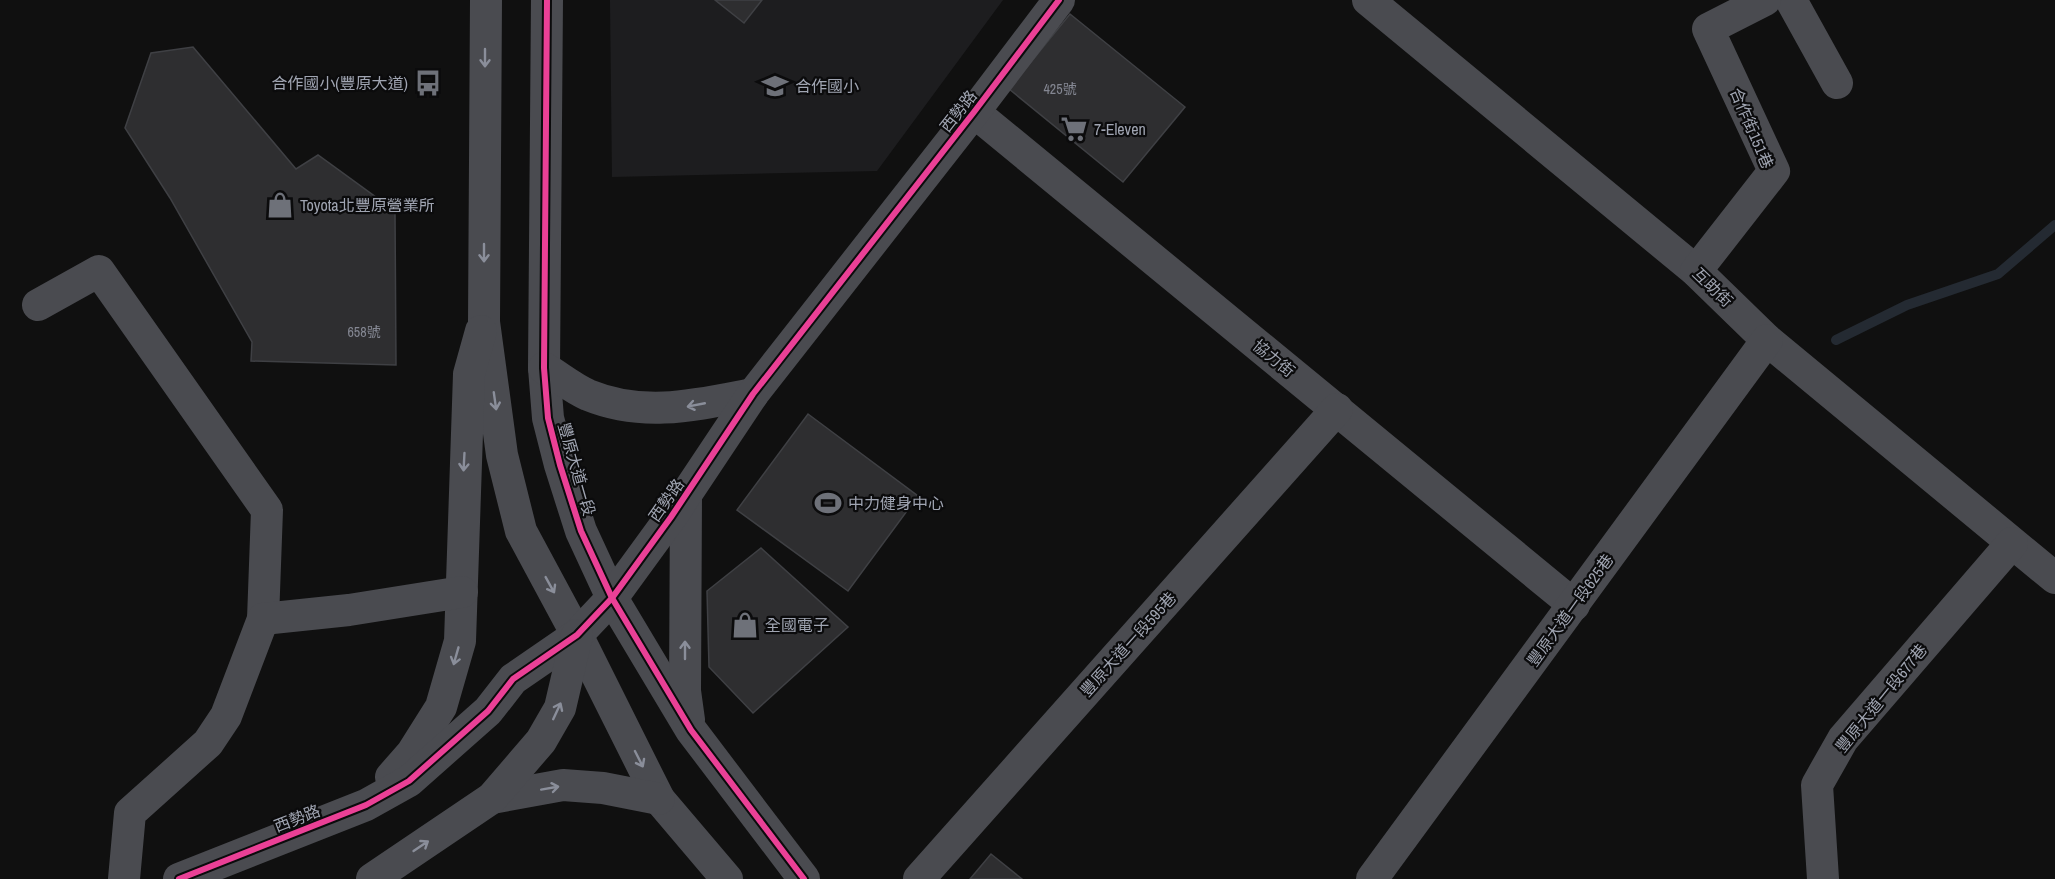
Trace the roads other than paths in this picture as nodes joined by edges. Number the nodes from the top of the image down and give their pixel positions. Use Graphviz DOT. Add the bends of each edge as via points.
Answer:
graph roads {
  1 [pos="486,0"];
  2 [pos="547,0"];
  3 [pos="1059,0"];
  4 [pos="1765,0"];
  5 [pos="1791,0"];
  6 [pos="1387,5"];
  7 [pos="1837,83"];
  8 [pos="974,112"];
  9 [pos="1696,271"];
  10 [pos="38,305"];
  11 [pos="484,322"];
  12 [pos="1767,340"];
  13 [pos="544,368"];
  14 [pos="753,394"];
  15 [pos="1337,409"];
  16 [pos="686,496"];
  17 [pos="2012,543"];
  18 [pos="2055,578"];
  19 [pos="462,592"];
  20 [pos="612,598"];
  21 [pos="1574,605"];
  22 [pos="263,619"];
  23 [pos="577,635"];
  24 [pos="691,730"];
  25 [pos="492,798"];
  26 [pos="659,799"];
  27 [pos="366,805"];
  28 [pos="124,879"];
  29 [pos="179,879"];
  30 [pos="372,879"];
  31 [pos="726,879"];
  32 [pos="804,879"];
  33 [pos="920,879"];
  34 [pos="1372,879"];
  35 [pos="1823,879"];
  1 -- 11 [label="street, one-way"];
  2 -- 13 [label="street, 豐原大道一段"];
  3 -- 8 [label="street, 西勢路"];
  4 -- 9 [label="street, 合作街151巷" via="1708,29 1774,171"];
  5 -- 7 [label="street"];
  6 -- 9 [label="street, 互助街"];
  8 -- 14 [label="street, 西勢路"];
  8 -- 15 [label="street, 協力街"];
  9 -- 12 [label="street, 互助街"];
  10 -- 22 [label="street" via="99,271 267,510"];
  11 -- 19 [label="street, one-way" via="469,374"];
  11 -- 23 [label="street, one-way" via="502,455 521,531"];
  12 -- 17 [label="street, 互助街"];
  12 -- 21 [label="street, 豐原大道一段625巷"];
  14 -- 13 [label="street, one-way" via="676,408 631,407 587,394"];
  13 -- 20 [label="street, 豐原大道一段" via="548,418 560,465 581,531"];
  14 -- 16 [label="street, 西勢路"];
  15 -- 21 [label="street, 協力街"];
  15 -- 33 [label="street, 豐原大道一段595巷"];
  16 -- 20 [label="street, 西勢路"];
  24 -- 16 [label="street, one-way" via="685,691"];
  17 -- 18 [label="street, 互助街"];
  17 -- 35 [label="street, 豐原大道一段677巷" via="1843,740 1817,785"];
  19 -- 22 [label="street"];
  19 -- 27 [label="street, one-way" via="460,641 441,707 412,753"];
  20 -- 23 [label="street, 西勢路"];
  20 -- 24 [label="street, 豐原大道一段"];
  21 -- 34 [label="street, 豐原大道一段625巷"];
  22 -- 28 [label="street" via="226,716 208,743 130,813"];
  25 -- 23 [label="street, one-way" via="541,741 560,708"];
  23 -- 26 [label="street, one-way"];
  23 -- 27 [label="street, 西勢路" via="513,680 488,711 409,781"];
  24 -- 32 [label="street, 豐原大道一段"];
  25 -- 26 [label="street, one-way" via="563,785"];
  30 -- 25 [label="street, one-way"];
  26 -- 31 [label="street"];
  27 -- 29 [label="street, 西勢路"];
}
